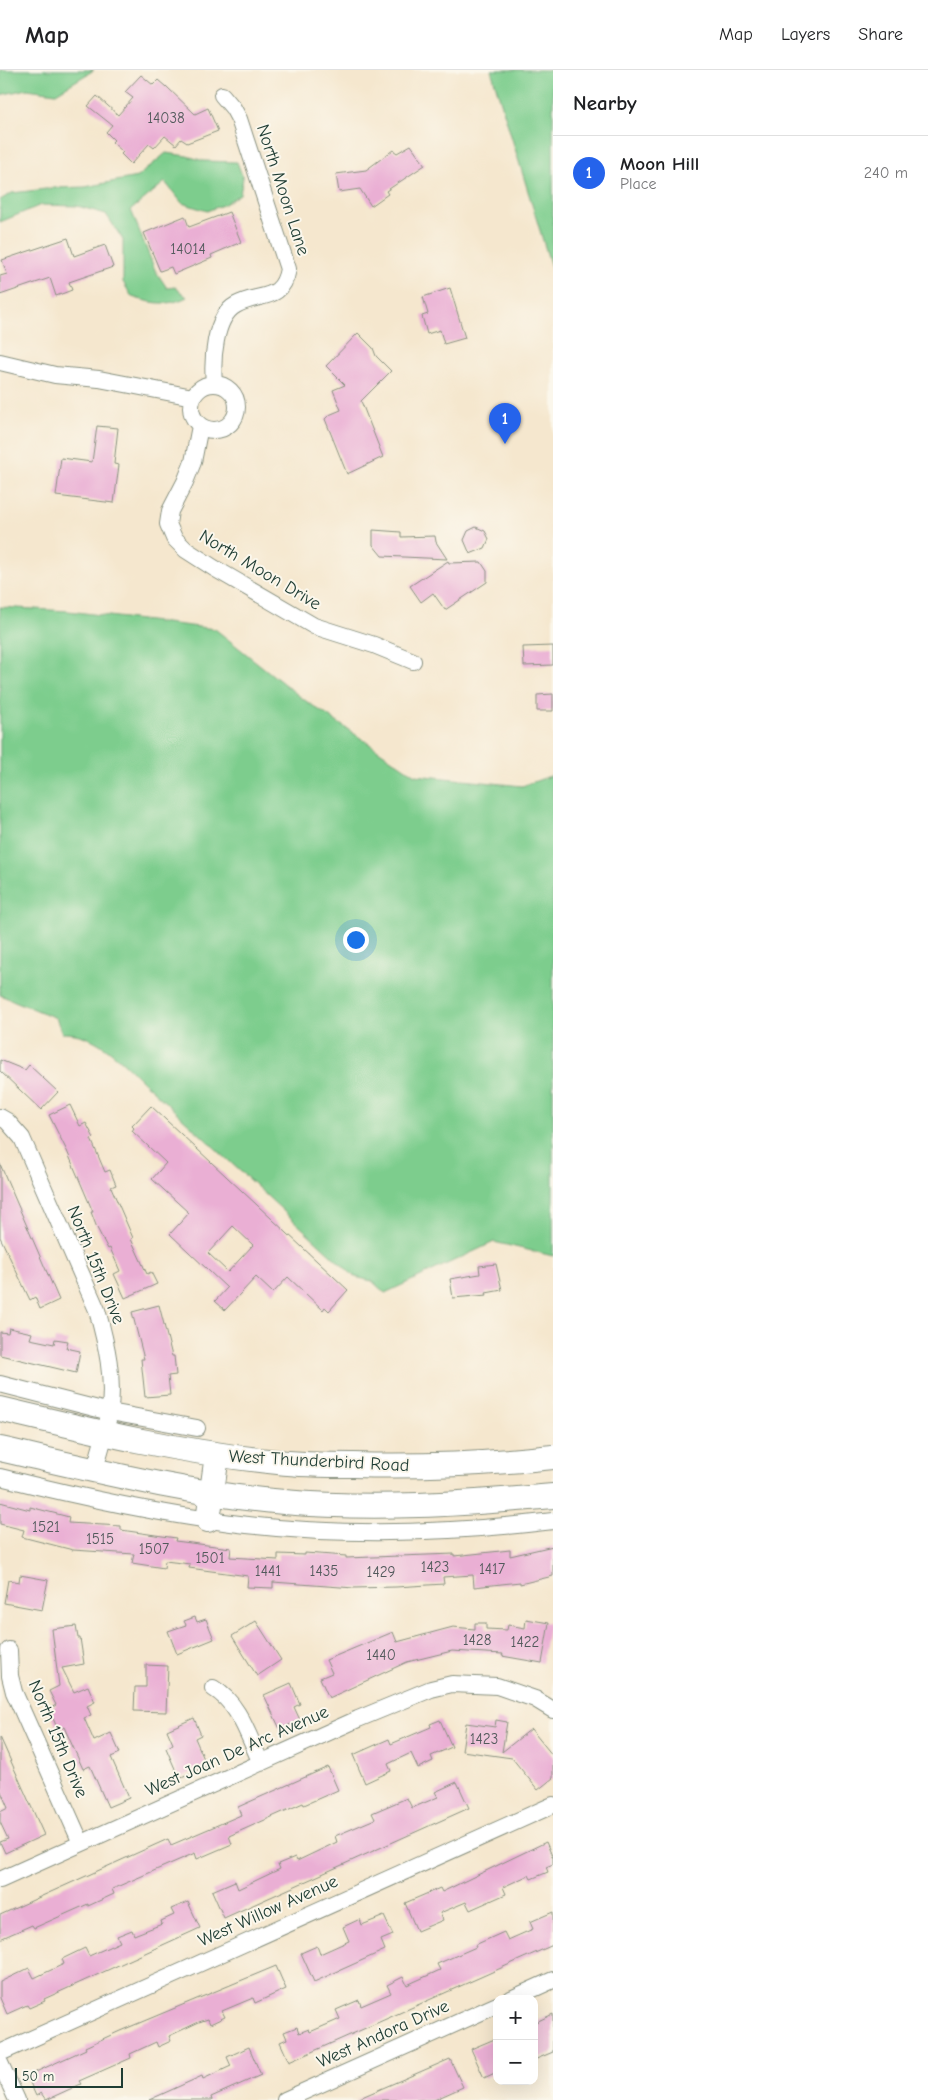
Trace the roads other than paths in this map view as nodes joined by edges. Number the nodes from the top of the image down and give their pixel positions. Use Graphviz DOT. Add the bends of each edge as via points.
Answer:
graph roads {
  1 [pos="222,95"];
  2 [pos="0,362"];
  3 [pos="214,383"];
  4 [pos="193,397"];
  5 [pos="200,426"];
  6 [pos="413,661"];
  7 [pos="0,1117"];
  8 [pos="0,1384"];
  9 [pos="0,1409"];
  10 [pos="108,1423"];
  11 [pos="197,1428"];
  12 [pos="0,1449"];
  13 [pos="217,1455"];
  14 [pos="553,1457"];
  15 [pos="94,1470"];
  16 [pos="0,1476"];
  17 [pos="212,1493"];
  18 [pos="553,1496"];
  19 [pos="208,1520"];
  20 [pos="553,1521"];
  21 [pos="8,1650"];
  22 [pos="213,1688"];
  23 [pos="553,1710"];
  24 [pos="261,1763"];
  25 [pos="553,1805"];
  26 [pos="81,1842"];
  27 [pos="0,1880"];
  28 [pos="553,1980"];
  29 [pos="520,1995"];
  30 [pos="493,2007"];
  31 [pos="0,2053"];
  32 [pos="0,2063"];
  33 [pos="17,2100"];
  34 [pos="285,2100"];
  1 -- 3 [label="street, North Moon Lane" via="239,119 288,269 286,280 275,293 236,305 226,314 216,343 212,367"];
  2 -- 4 [label="street"];
  3 -- 4 [label="street" via="198,390"];
  3 -- 5 [label="street" via="234,393 238,406 236,417 220,430"];
  4 -- 5 [label="street" via="191,411"];
  5 -- 6 [label="street, North Moon Drive" via="193,462 170,511 168,524 174,538 214,568 314,626"];
  7 -- 10 [label="street, North 15th Drive" via="22,1138 97,1310 108,1356 111,1395"];
  8 -- 10 [label="street, West Thunderbird Road"];
  9 -- 10 [label="main road, West Thunderbird Road"];
  10 -- 11 [label="street, West Thunderbird Road"];
  10 -- 13 [label="main road, West Thunderbird Road"];
  10 -- 15 [label="street, North 15th Drive"];
  12 -- 15 [label="main road"];
  13 -- 14 [label="main road, West Thunderbird Road" via="279,1462 420,1467"];
  13 -- 17 [label="main road"];
  15 -- 17 [label="main road"];
  16 -- 19 [label="street" via="94,1500"];
  17 -- 18 [label="main road" via="350,1506"];
  17 -- 19 [label="main road"];
  19 -- 20 [label="street" via="366,1532 457,1530"];
  21 -- 26 [label="street, North 15th Drive" via="14,1692"];
  22 -- 24 [label="street" via="234,1706"];
  23 -- 24 [label="street, West Joan De Arc Avenue" via="497,1686 452,1684 431,1689 358,1719"];
  24 -- 26 [label="street, West Joan De Arc Avenue"];
  25 -- 31 [label="street, West Willow Avenue"];
  26 -- 27 [label="street, West Joan De Arc Avenue"];
  28 -- 29 [label="street"];
  30 -- 34 [label="street, West Andora Drive"];
  32 -- 33 [label="street"];
}
